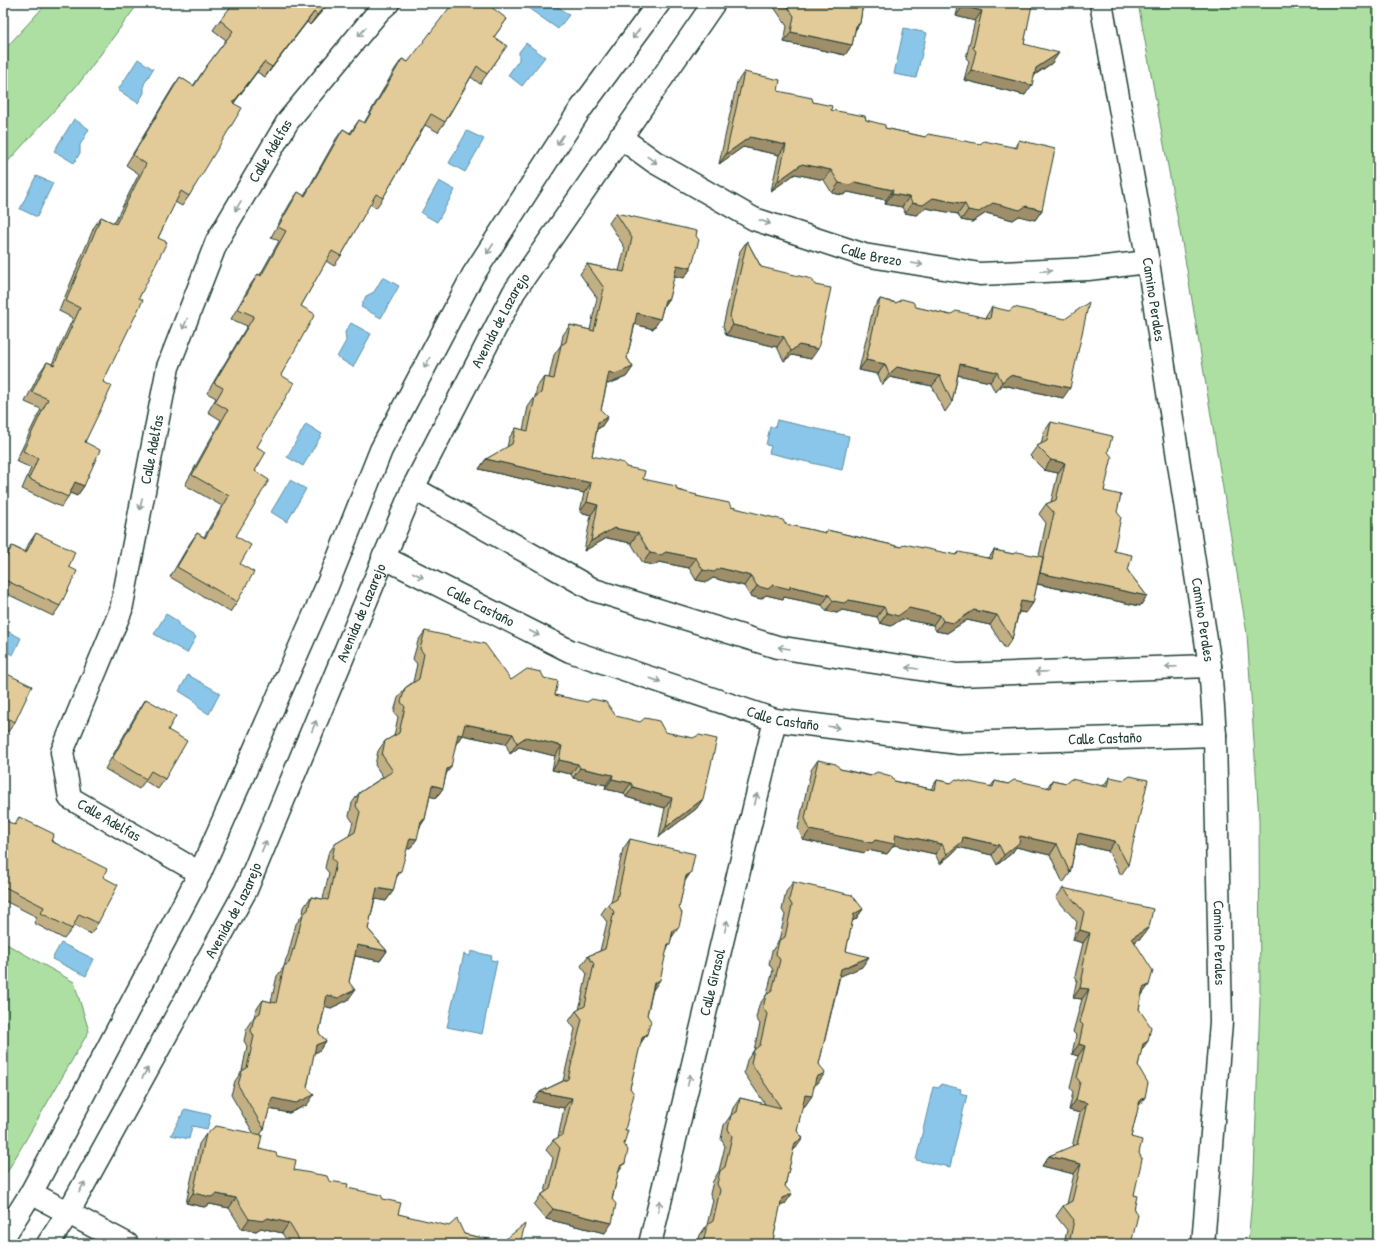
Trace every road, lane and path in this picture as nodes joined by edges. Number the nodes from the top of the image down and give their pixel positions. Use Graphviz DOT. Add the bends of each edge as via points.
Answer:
graph roads {
  1 [pos="388,3"];
  2 [pos="659,3"];
  3 [pos="714,3"];
  4 [pos="1101,3"];
  5 [pos="620,137"];
  6 [pos="1148,262"];
  7 [pos="413,488"];
  8 [pos="383,557"];
  9 [pos="1210,666"];
  10 [pos="774,720"];
  11 [pos="1215,735"];
  12 [pos="200,873"];
  13 [pos="31,1193"];
  14 [pos="68,1213"];
  15 [pos="3,1238"];
  16 [pos="48,1244"];
  17 [pos="127,1244"];
  18 [pos="650,1244"];
  19 [pos="1203,1244"];
  1 -- 12 [label="street, Calle Adelfas, one-way" via="288,121 217,241 168,367 121,610 62,752 70,798"];
  2 -- 12 [label="street, one-way" via="580,110 469,282 381,450 327,586"];
  3 -- 5 [label="street, Avenida de Lazarejo"];
  4 -- 6 [label="street, Camino Perales"];
  5 -- 6 [label="street, Calle Brezo, one-way" via="656,163 754,219 864,255 980,274 1088,269"];
  5 -- 7 [label="street, Avenida de Lazarejo" via="514,292"];
  6 -- 9 [label="street, Camino Perales"];
  7 -- 8 [label="street, Avenida de Lazarejo"];
  9 -- 7 [label="street, one-way" via="958,675 776,647 594,590"];
  8 -- 10 [label="street, Calle Castaño, one-way" via="570,651"];
  14 -- 8 [label="street, Avenida de Lazarejo, one-way" via="246,890"];
  9 -- 11 [label="street, Camino Perales"];
  10 -- 11 [label="street, Calle Castaño, one-way" via="959,743"];
  18 -- 10 [label="street, Calle Girasol, one-way"];
  11 -- 19 [label="street, Camino Perales" via="1221,1022"];
  12 -- 13 [label="street"];
  13 -- 14 [label="street"];
  13 -- 15 [label="street"];
  14 -- 16 [label="street, Avenida de Lazarejo"];
  14 -- 17 [label="street"];
}
